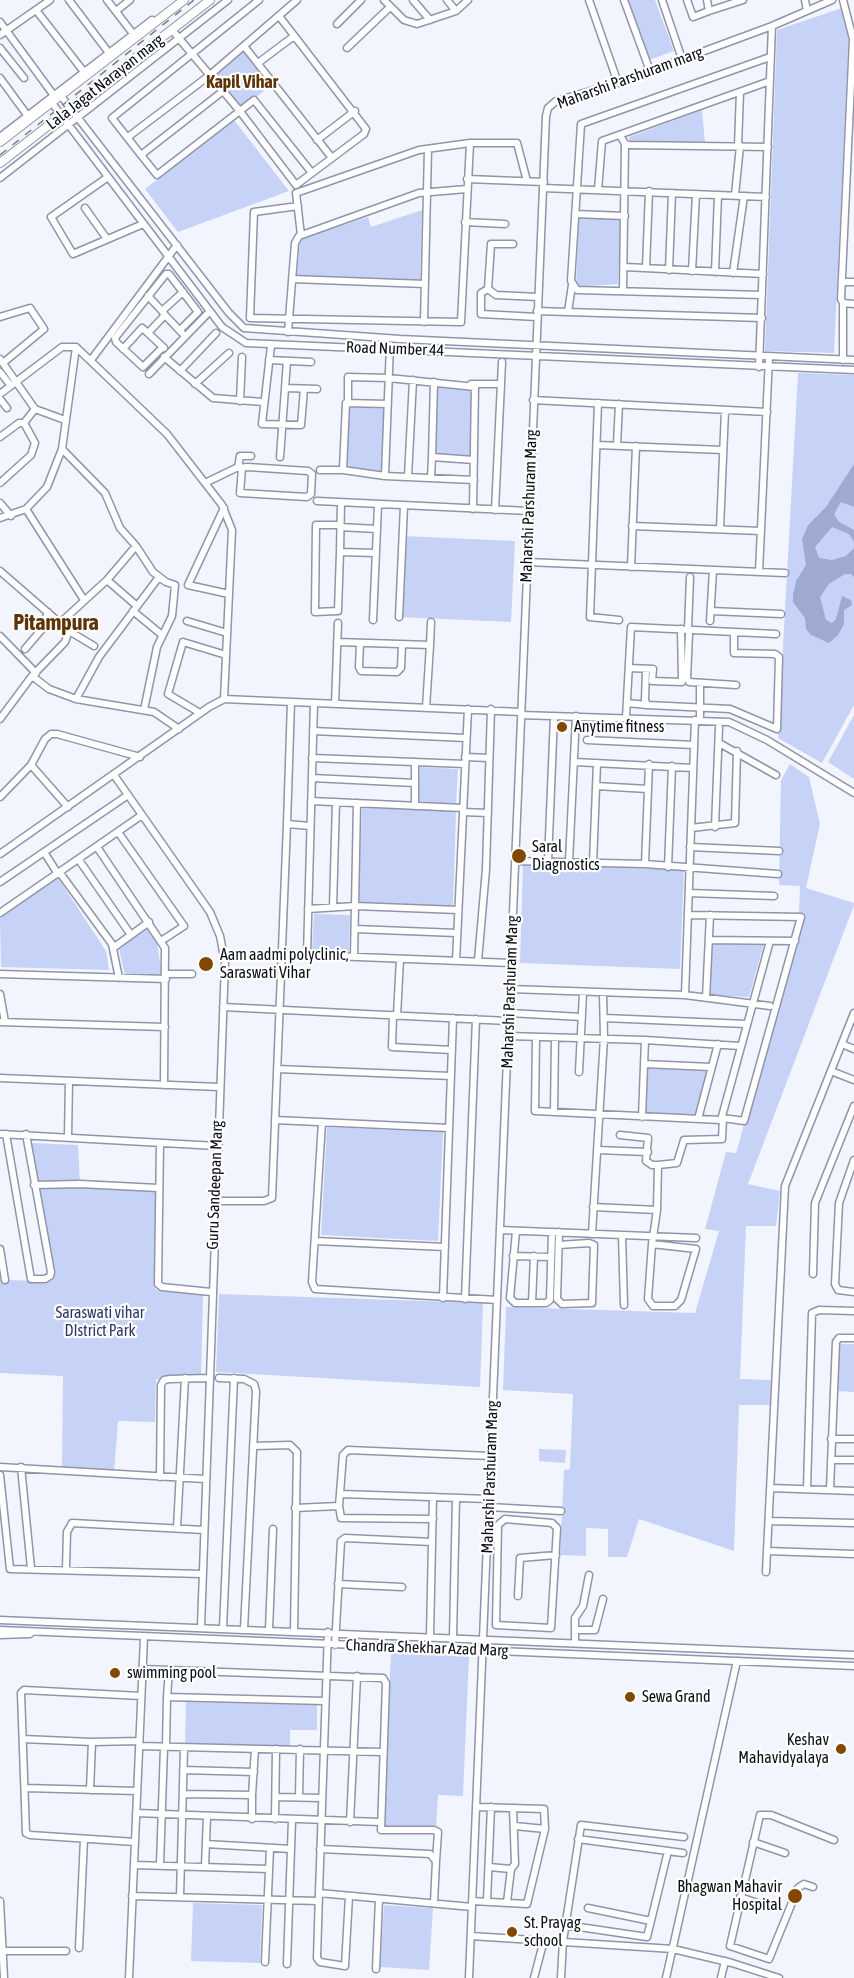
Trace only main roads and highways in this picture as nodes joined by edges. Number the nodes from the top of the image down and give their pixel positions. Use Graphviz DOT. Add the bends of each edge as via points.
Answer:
graph roads {
  1 [pos="184,0"];
  2 [pos="210,0"];
  3 [pos="0,142"];
  4 [pos="0,163"];
  1 -- 3 [label="main road, Lala Jagat Narayan marg"];
  2 -- 4 [label="main road, Lala Jagat Narayan marg"];
}
